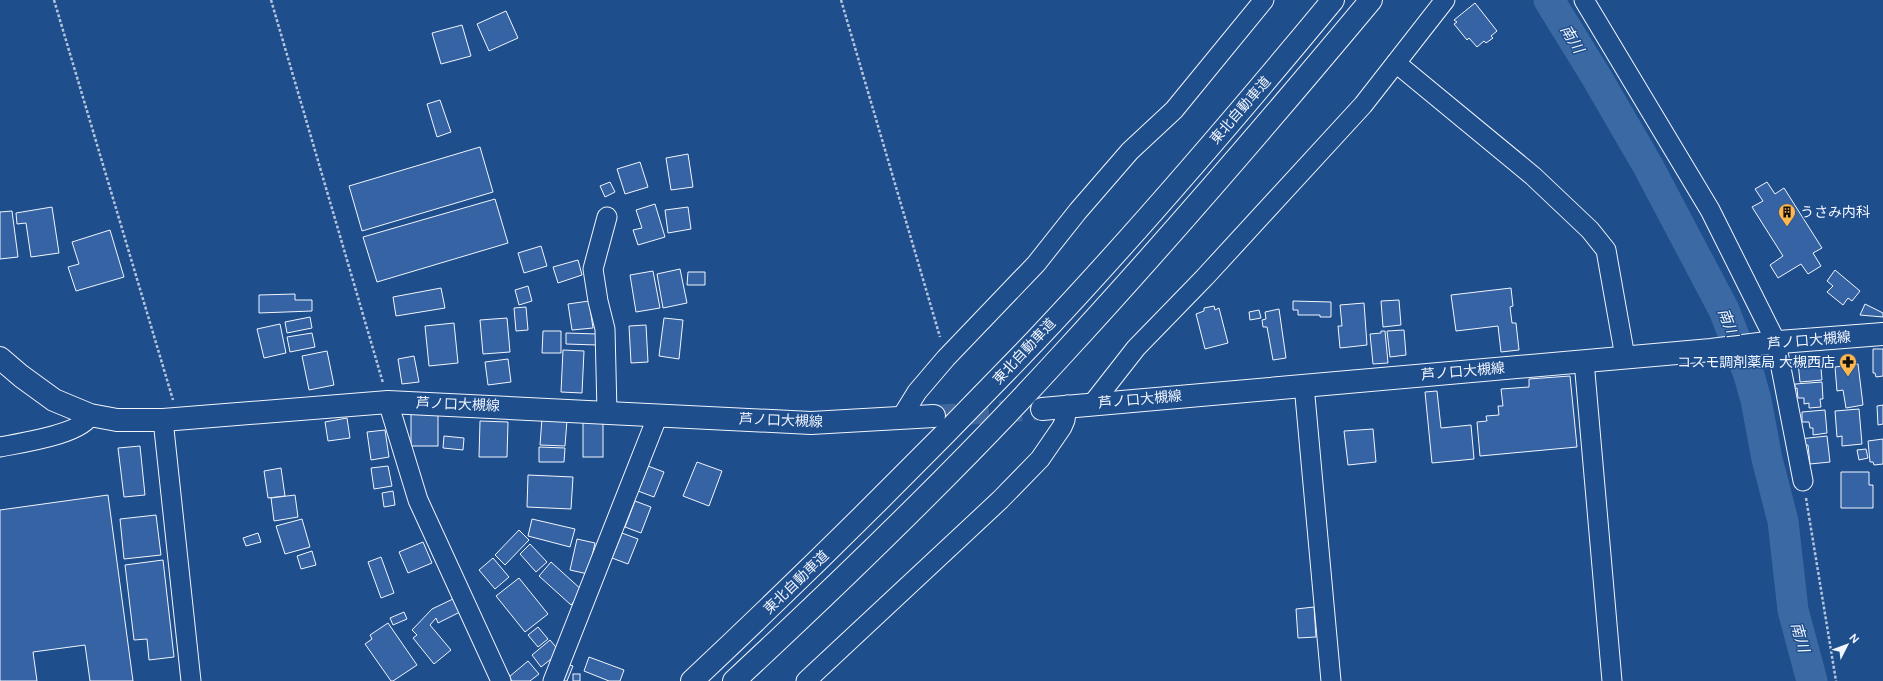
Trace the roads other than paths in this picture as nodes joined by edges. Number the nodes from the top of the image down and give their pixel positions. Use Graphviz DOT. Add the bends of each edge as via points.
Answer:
graph roads {
  1 [pos="1264,0"];
  2 [pos="1333,0"];
  3 [pos="1371,0"];
  4 [pos="1445,0"];
  5 [pos="1584,0"];
  6 [pos="1396,63"];
  7 [pos="607,217"];
  8 [pos="1883,334"];
  9 [pos="1771,342"];
  10 [pos="1625,357"];
  11 [pos="0,358"];
  12 [pos="1584,361"];
  13 [pos="1304,385"];
  14 [pos="388,402"];
  15 [pos="1093,403"];
  16 [pos="1067,406"];
  17 [pos="1042,409"];
  18 [pos="607,412"];
  19 [pos="90,415"];
  20 [pos="658,415"];
  21 [pos="934,416"];
  22 [pos="900,418"];
  23 [pos="171,419"];
  24 [pos="0,447"];
  25 [pos="1803,481"];
  26 [pos="191,681"];
  27 [pos="501,681"];
  28 [pos="553,681"];
  29 [pos="692,681"];
  30 [pos="734,681"];
  31 [pos="806,681"];
  32 [pos="1331,681"];
  33 [pos="1612,681"];
  1 -- 22 [label="street" via="1174,110 1130,151 1036,264 946,358 917,392"];
  2 -- 29 [label="main road, 東北自動車道" via="1141,224 1037,338 907,473"];
  3 -- 30 [label="main road, 東北自動車道" via="1286,102 1059,359 927,495 820,601"];
  4 -- 6 [label="street"];
  5 -- 9 [label="street" via="1710,210"];
  6 -- 10 [label="street" via="1533,176 1606,250"];
  6 -- 15 [label="street" via="1358,111 1136,348"];
  7 -- 18 [label="street" via="593,268 605,329"];
  8 -- 9 [label="main road, 芦ノ口大槻線"];
  9 -- 10 [label="main road, 芦ノ口大槻線"];
  9 -- 25 [label="street"];
  10 -- 12 [label="main road, 芦ノ口大槻線"];
  11 -- 19 [label="main road, 芦ノ口大槻線" via="54,400"];
  12 -- 13 [label="main road, 芦ノ口大槻線"];
  12 -- 33 [label="street"];
  13 -- 15 [label="main road, 芦ノ口大槻線"];
  13 -- 32 [label="street"];
  14 -- 18 [label="main road, 芦ノ口大槻線"];
  14 -- 23 [label="main road, 芦ノ口大槻線"];
  14 -- 27 [label="street" via="418,500"];
  15 -- 16 [label="main road, 芦ノ口大槻線"];
  16 -- 17 [label="main road, 芦ノ口大槻線"];
  16 -- 31 [label="street" via="1062,427 1040,459 1000,500"];
  18 -- 20 [label="main road, 芦ノ口大槻線"];
  19 -- 23 [label="main road, 芦ノ口大槻線" via="116,420"];
  19 -- 24 [label="street" via="86,422 74,428"];
  20 -- 22 [label="main road, 芦ノ口大槻線" via="811,423"];
  20 -- 28 [label="street"];
  21 -- 22 [label="main road, 芦ノ口大槻線"];
  23 -- 26 [label="street"];
}
